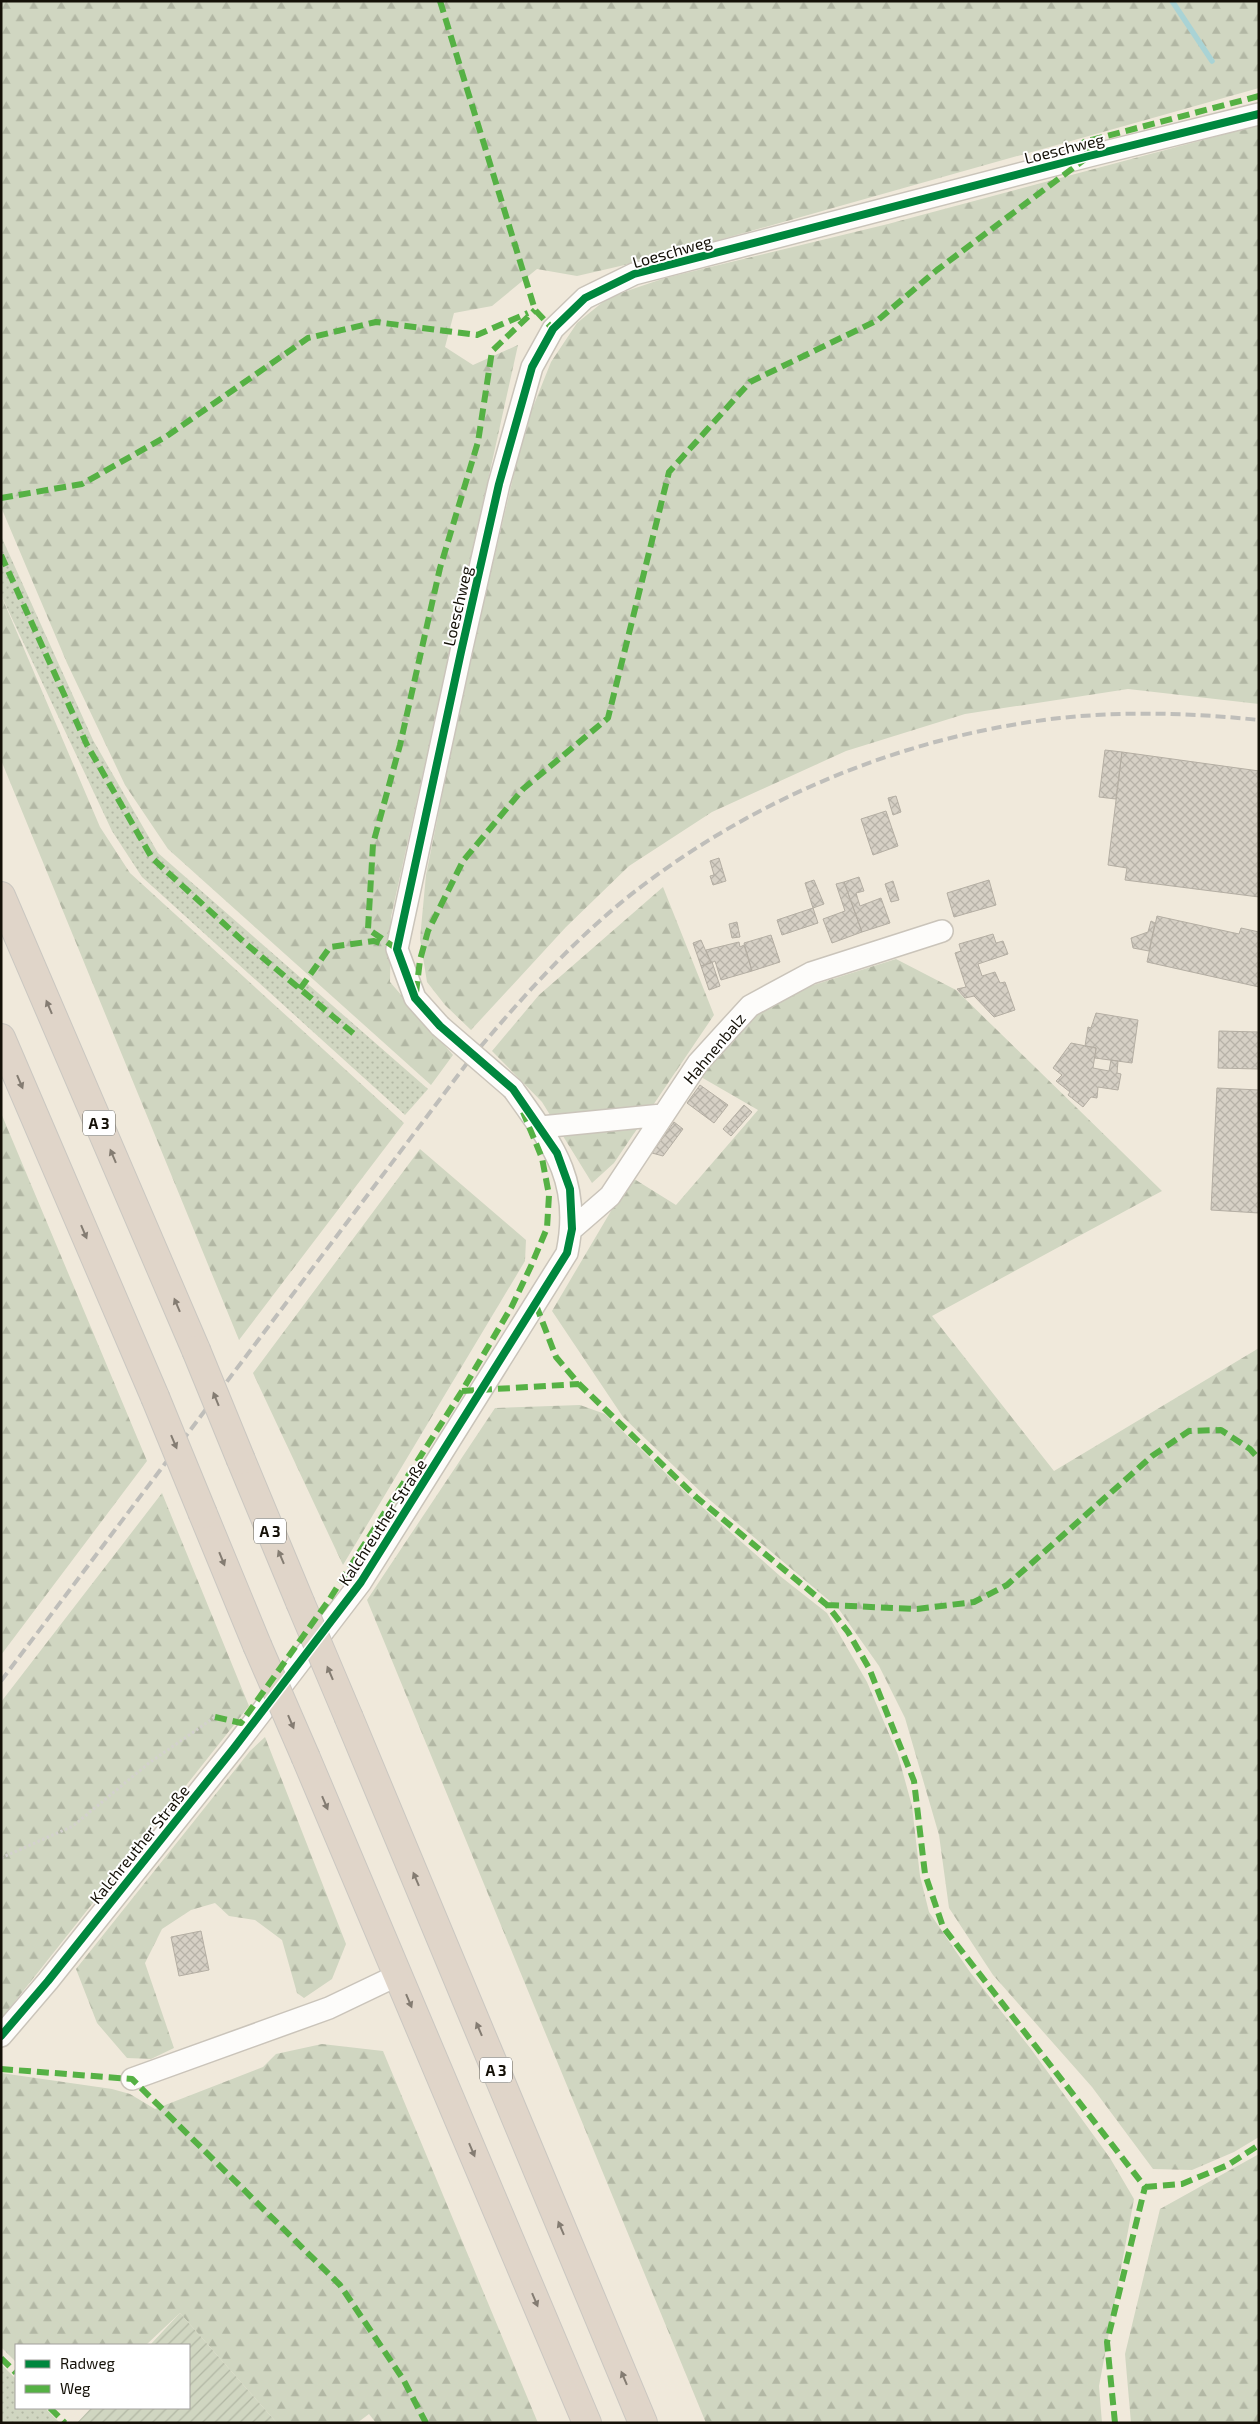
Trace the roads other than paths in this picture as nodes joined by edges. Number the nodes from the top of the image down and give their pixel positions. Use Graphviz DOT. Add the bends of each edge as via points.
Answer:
graph roads {
  1 [pos="1259,114"];
  2 [pos="1,896"];
  3 [pos="942,930"];
  4 [pos="415,998"];
  5 [pos="1,1038"];
  6 [pos="662,1115"];
  7 [pos="541,1128"];
  8 [pos="572,1229"];
  9 [pos="398,1975"];
  10 [pos="1,2036"];
  11 [pos="132,2079"];
  12 [pos="587,2423"];
  13 [pos="643,2423"];
  1 -- 4 [label="street, Loeschweg" via="642,272 585,298 553,329 532,367 497,493 397,948"];
  13 -- 2 [label="highway, A 3, one-way, bridge" via="196,1350"];
  3 -- 6 [label="street, Hahnenbalz" via="811,974 750,1006 698,1063"];
  4 -- 7 [label="street, Kalchreuther Straße, bridge" via="440,1026 513,1089"];
  5 -- 9 [label="highway, one-way, bridge"];
  6 -- 7 [label="street"];
  6 -- 8 [label="street, Hahnenbalz" via="610,1196"];
  7 -- 8 [label="street, Kalchreuther Straße" via="557,1153 570,1189"];
  8 -- 10 [label="street, Kalchreuther Straße" via="567,1253 361,1582 228,1756"];
  9 -- 11 [label="street" via="329,2008"];
  9 -- 12 [label="highway, one-way"];
}
